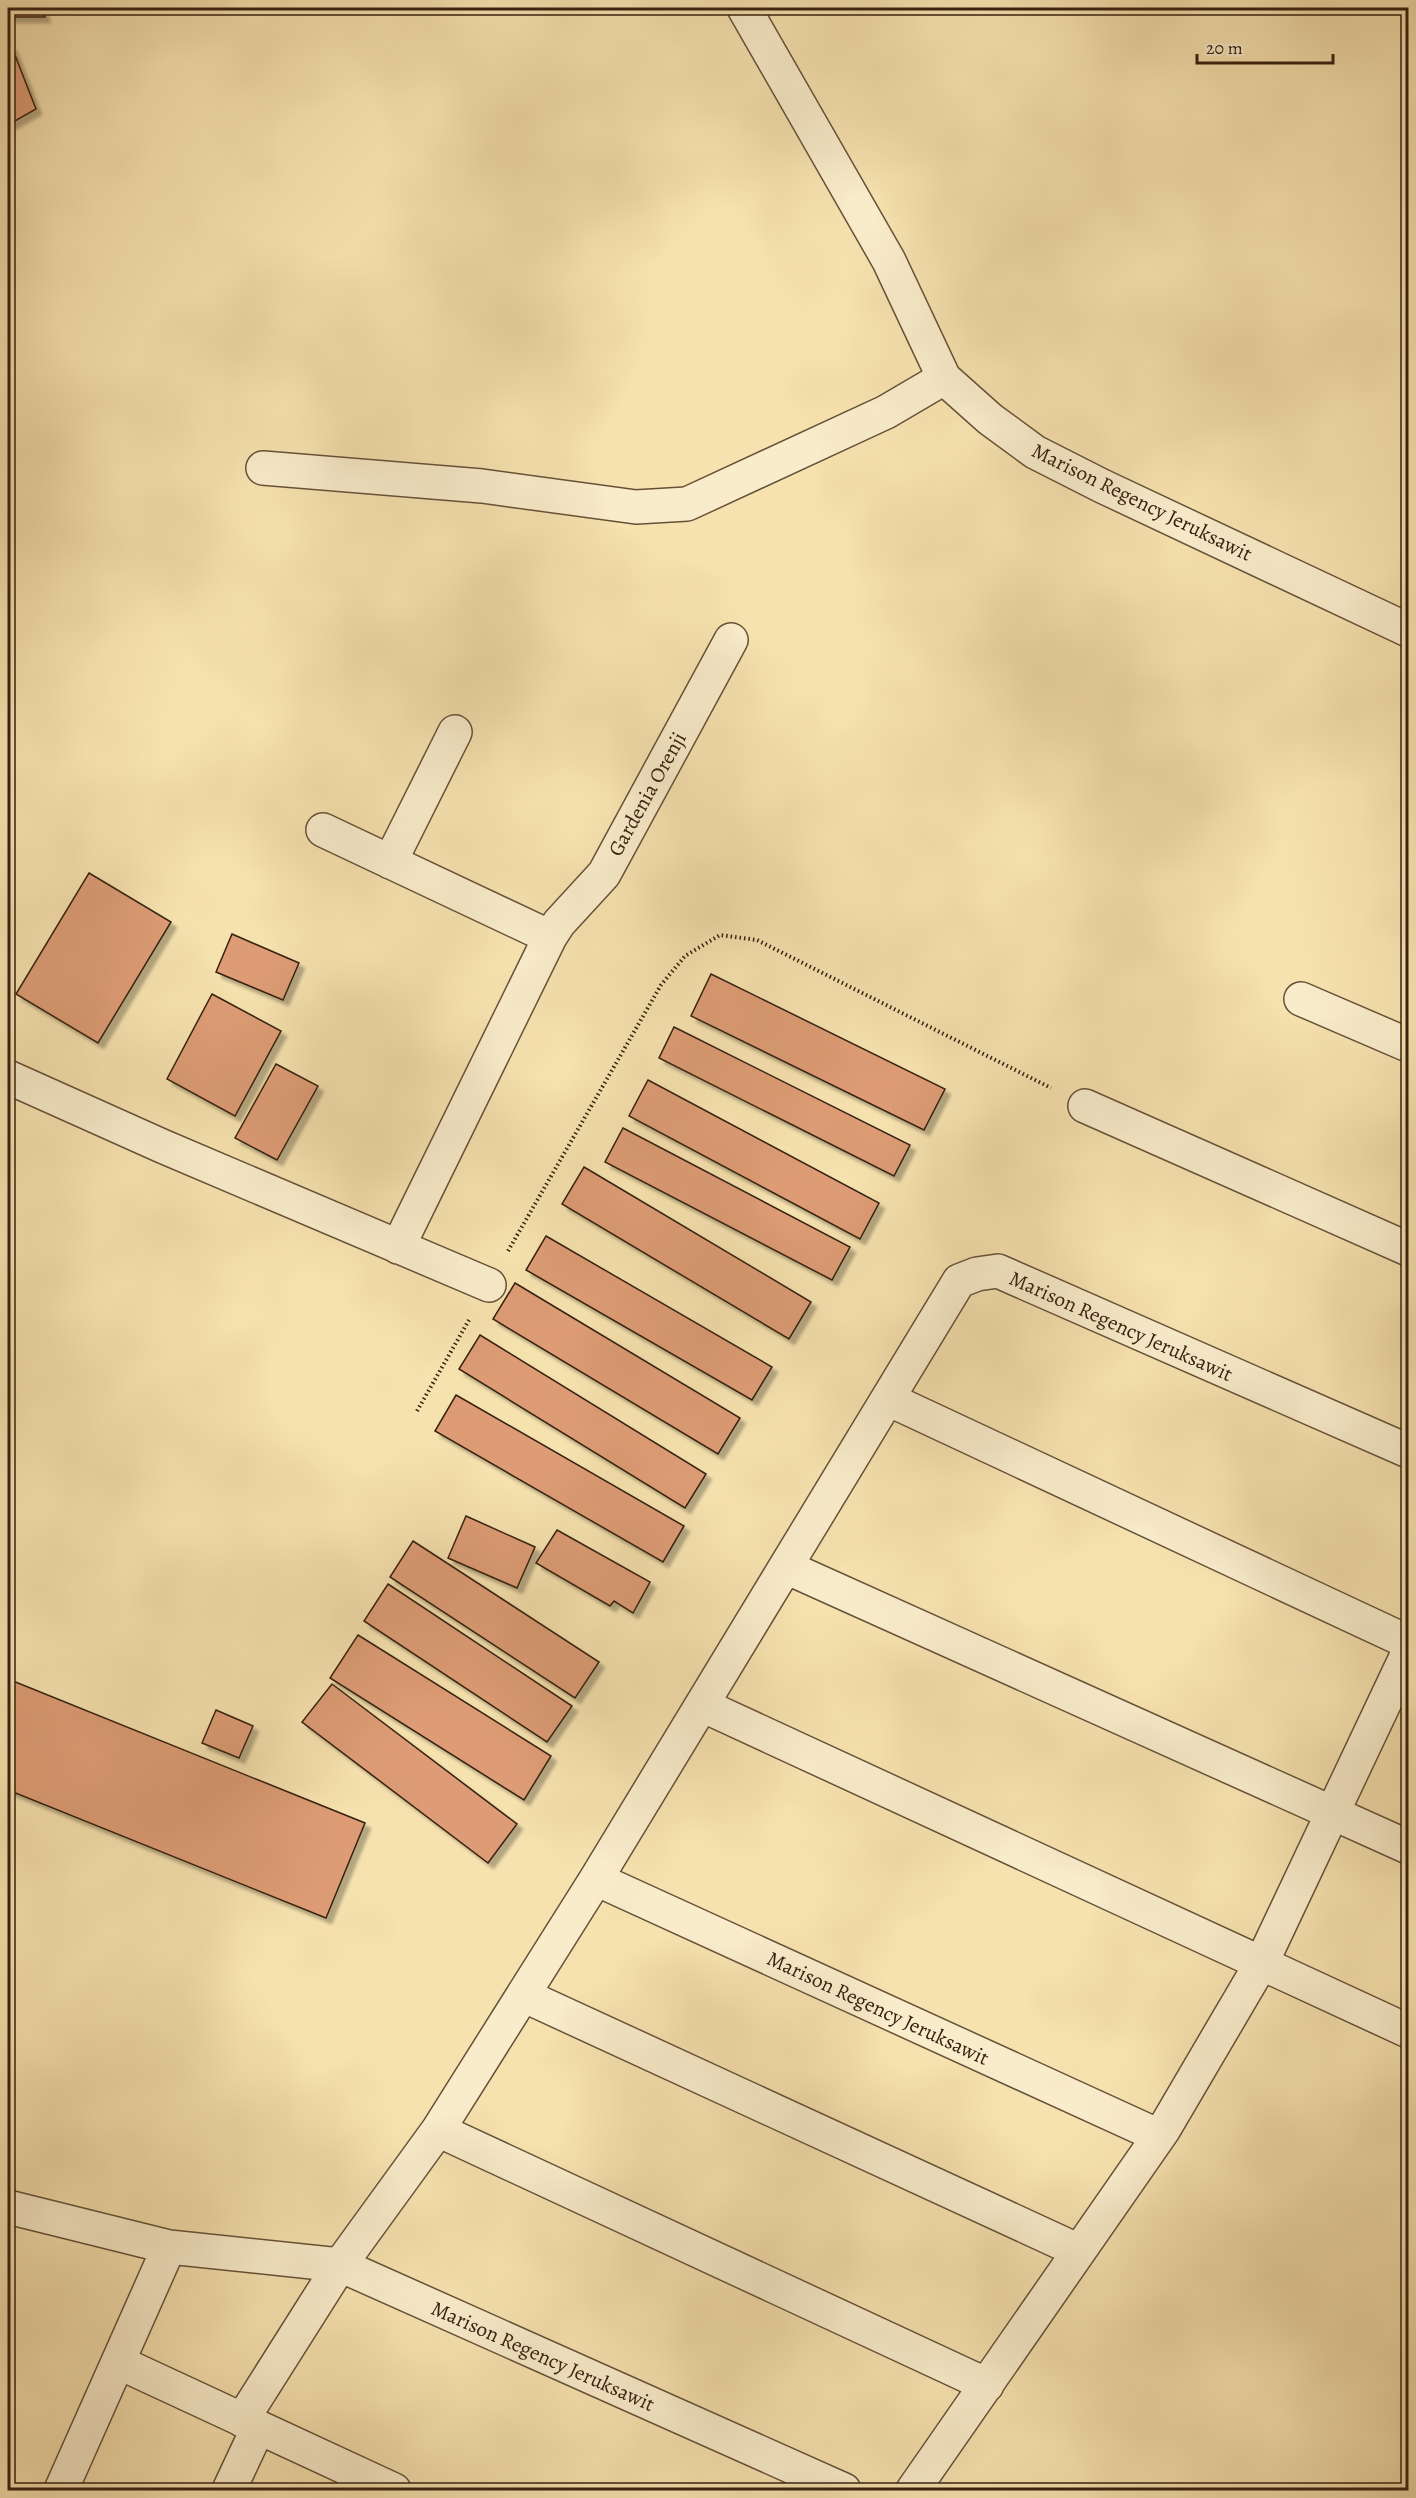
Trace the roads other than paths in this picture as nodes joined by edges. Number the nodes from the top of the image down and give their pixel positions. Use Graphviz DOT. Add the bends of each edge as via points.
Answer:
graph roads {
  1 [pos="744,8"];
  2 [pos="944,378"];
  3 [pos="263,468"];
  4 [pos="1408,630"];
  5 [pos="731,640"];
  6 [pos="455,732"];
  7 [pos="323,830"];
  8 [pos="390,862"];
  9 [pos="550,937"];
  10 [pos="1301,999"];
  11 [pos="1408,1044"];
  12 [pos="8,1077"];
  13 [pos="1085,1106"];
  14 [pos="398,1247"];
  15 [pos="1408,1249"];
  16 [pos="489,1286"];
  17 [pos="888,1399"];
  18 [pos="1408,1451"];
  19 [pos="786,1567"];
  20 [pos="1408,1642"];
  21 [pos="1408,1653"];
  22 [pos="702,1705"];
  23 [pos="1334,1812"];
  24 [pos="1408,1847"];
  25 [pos="596,1879"];
  26 [pos="1262,1962"];
  27 [pos="523,1995"];
  28 [pos="1408,2031"];
  29 [pos="438,2130"];
  30 [pos="1159,2136"];
  31 [pos="8,2207"];
  32 [pos="169,2247"];
  33 [pos="1079,2251"];
  34 [pos="340,2265"];
  35 [pos="118,2362"];
  36 [pos="987,2385"];
  37 [pos="250,2424"];
  38 [pos="61,2490"];
  39 [pos="229,2490"];
  40 [pos="394,2490"];
  41 [pos="844,2490"];
  42 [pos="913,2490"];
  1 -- 2 [label="street, Marison Regency Jeruksawit" via="889,261"];
  2 -- 3 [label="street" via="886,412 687,504 636,507 482,486"];
  2 -- 4 [label="street, Marison Regency Jeruksawit" via="1035,452"];
  5 -- 9 [label="street, Gardenia Orenji" via="604,874"];
  6 -- 8 [label="street"];
  7 -- 8 [label="street"];
  8 -- 9 [label="street"];
  9 -- 14 [label="street, Gardenia Orenji"];
  10 -- 11 [label="street"];
  12 -- 14 [label="street"];
  13 -- 15 [label="street"];
  14 -- 16 [label="street"];
  17 -- 18 [label="street, Marison Regency Jeruksawit" via="959,1281 998,1272"];
  17 -- 19 [label="street, Marison Regency Jeruksawit"];
  17 -- 20 [label="street"];
  19 -- 22 [label="street, Marison Regency Jeruksawit"];
  19 -- 23 [label="street"];
  21 -- 23 [label="street"];
  22 -- 25 [label="street, Marison Regency Jeruksawit"];
  22 -- 26 [label="street"];
  23 -- 24 [label="street"];
  23 -- 26 [label="street"];
  25 -- 27 [label="street, Marison Regency Jeruksawit"];
  25 -- 30 [label="street, Marison Regency Jeruksawit"];
  26 -- 28 [label="street"];
  26 -- 30 [label="street"];
  27 -- 29 [label="street, Marison Regency Jeruksawit"];
  27 -- 33 [label="street"];
  29 -- 34 [label="street, Marison Regency Jeruksawit"];
  29 -- 36 [label="street"];
  30 -- 33 [label="street"];
  31 -- 32 [label="street, Marison Regency Jeruksawit"];
  32 -- 34 [label="street, Marison Regency Jeruksawit"];
  32 -- 35 [label="street"];
  33 -- 36 [label="street"];
  34 -- 37 [label="street, Marison Regency Jeruksawit"];
  34 -- 41 [label="street, Marison Regency Jeruksawit"];
  35 -- 37 [label="street"];
  35 -- 38 [label="street"];
  36 -- 42 [label="street"];
  37 -- 39 [label="street, Marison Regency Jeruksawit"];
  37 -- 40 [label="street"];
}
